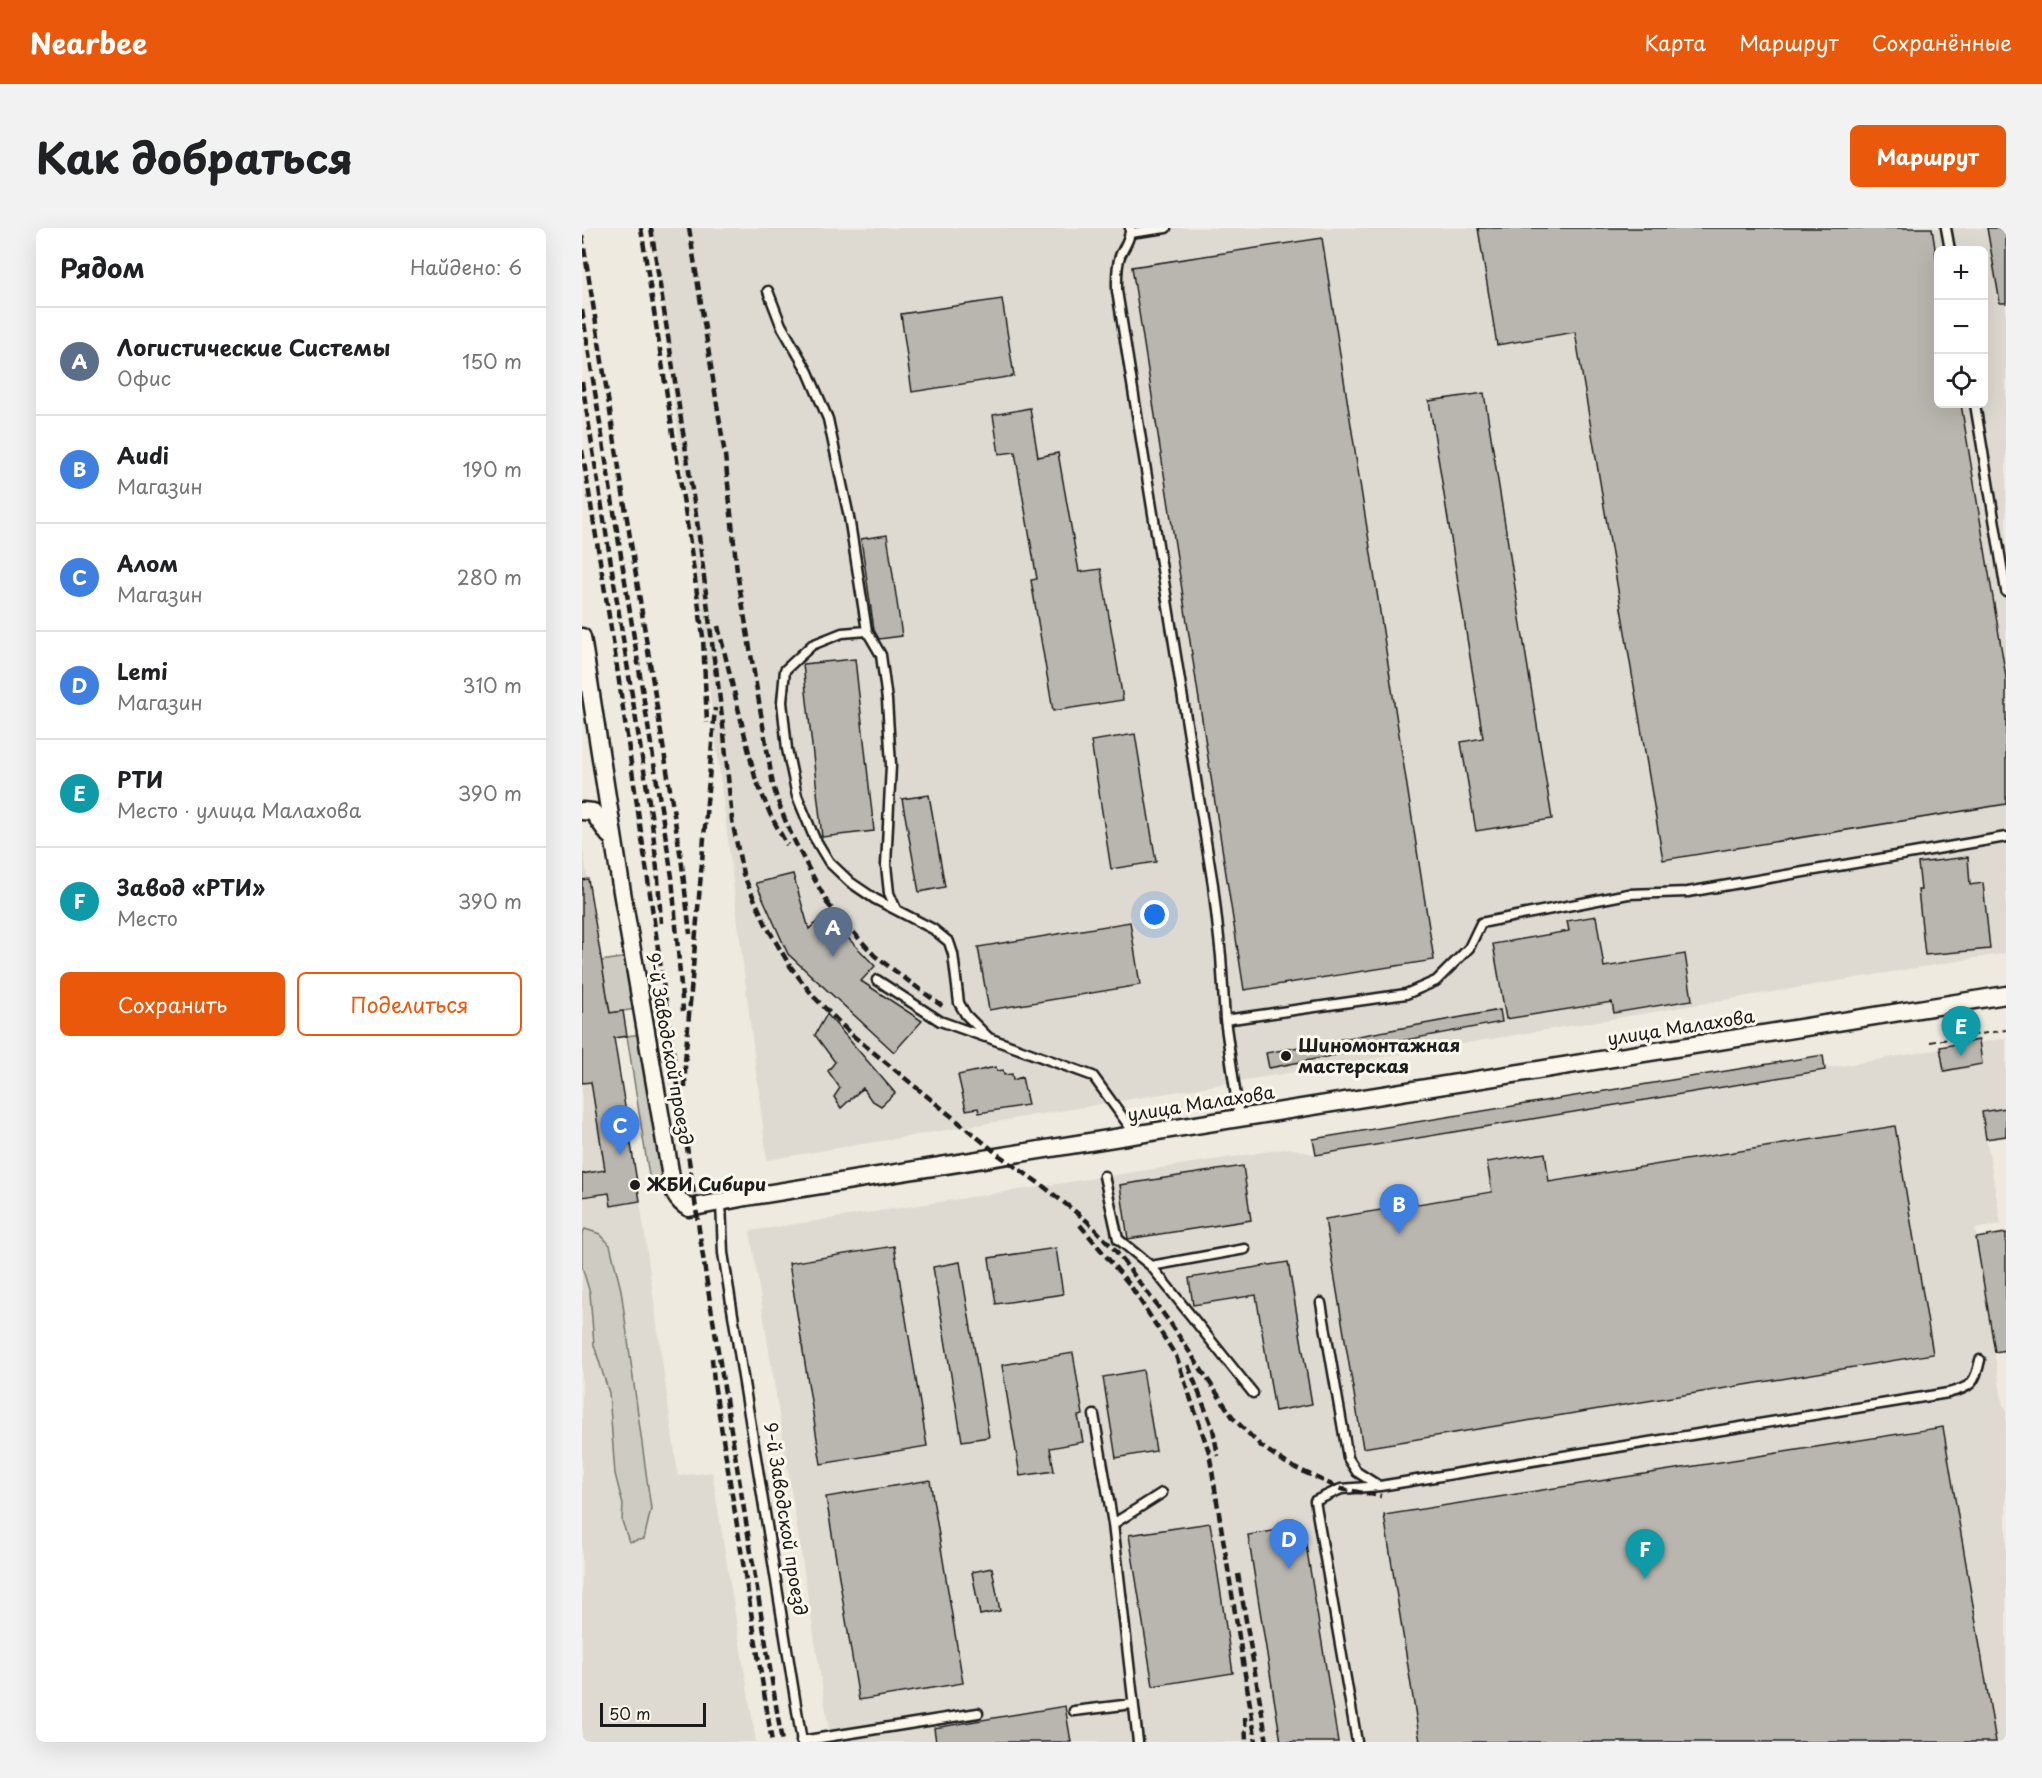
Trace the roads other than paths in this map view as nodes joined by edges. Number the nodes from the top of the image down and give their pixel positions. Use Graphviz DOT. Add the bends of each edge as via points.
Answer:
graph roads {
  1 [pos="1166,228"];
  2 [pos="1946,228"];
  3 [pos="1130,230"];
  4 [pos="1949,246"];
  5 [pos="768,291"];
  6 [pos="1976,408"];
  7 [pos="2006,591"];
  8 [pos="867,631"];
  9 [pos="582,637"];
  10 [pos="582,811"];
  11 [pos="2006,837"];
  12 [pos="614,843"];
  13 [pos="896,909"];
  14 [pos="877,980"];
  15 [pos="2006,995"];
  16 [pos="1225,1020"];
  17 [pos="989,1038"];
  18 [pos="1239,1118"];
  19 [pos="1135,1134"];
  20 [pos="1104,1176"];
  21 [pos="722,1202"];
  22 [pos="1245,1249"];
  23 [pos="1150,1266"];
  24 [pos="1321,1303"];
  25 [pos="1980,1360"];
  26 [pos="1253,1393"];
  27 [pos="1094,1415"];
  28 [pos="1380,1486"];
  29 [pos="1162,1492"];
  30 [pos="1113,1524"];
  31 [pos="1132,1704"];
  32 [pos="1074,1711"];
  33 [pos="978,1713"];
  34 [pos="802,1742"];
  35 [pos="1138,1742"];
  36 [pos="1357,1742"];
  1 -- 3 [label="lane"];
  2 -- 4 [label="lane"];
  3 -- 16 [label="lane" via="1120,258 1117,291 1213,885"];
  5 -- 8 [label="lane" via="828,419"];
  6 -- 7 [label="lane"];
  8 -- 13 [label="lane" via="880,655 887,700 891,765 886,865 889,892"];
  8 -- 13 [label="lane" via="842,633 812,645 785,670 782,702 797,796 814,837 829,862 850,882"];
  9 -- 12 [label="street, 9-й Заводской проезд"];
  10 -- 12 [label="street" via="598,817"];
  11 -- 16 [label="lane" via="1688,892 1628,894 1481,923 1469,948 1436,981 1406,994"];
  12 -- 21 [label="street, 9-й Заводской проезд" via="674,1196 689,1208"];
  13 -- 17 [label="lane" via="949,942 959,1003"];
  14 -- 17 [label="lane" via="940,1021"];
  15 -- 18 [label="street, улица Малахова"];
  16 -- 18 [label="lane"];
  17 -- 19 [label="lane" via="1094,1076"];
  18 -- 19 [label="street, улица Малахова"];
  19 -- 21 [label="street, улица Малахова"];
  20 -- 23 [label="lane" via="1118,1239"];
  21 -- 34 [label="lane, 9-й Заводской проезд" via="723,1253"];
  22 -- 23 [label="lane"];
  23 -- 26 [label="lane"];
  24 -- 28 [label="lane" via="1348,1458 1357,1472"];
  25 -- 28 [label="lane" via="1976,1378 1966,1389 1948,1393"];
  27 -- 30 [label="lane"];
  28 -- 36 [label="lane" via="1341,1489 1315,1501"];
  29 -- 30 [label="lane"];
  30 -- 31 [label="lane"];
  31 -- 32 [label="lane"];
  31 -- 35 [label="lane"];
  33 -- 34 [label="lane"];
}
